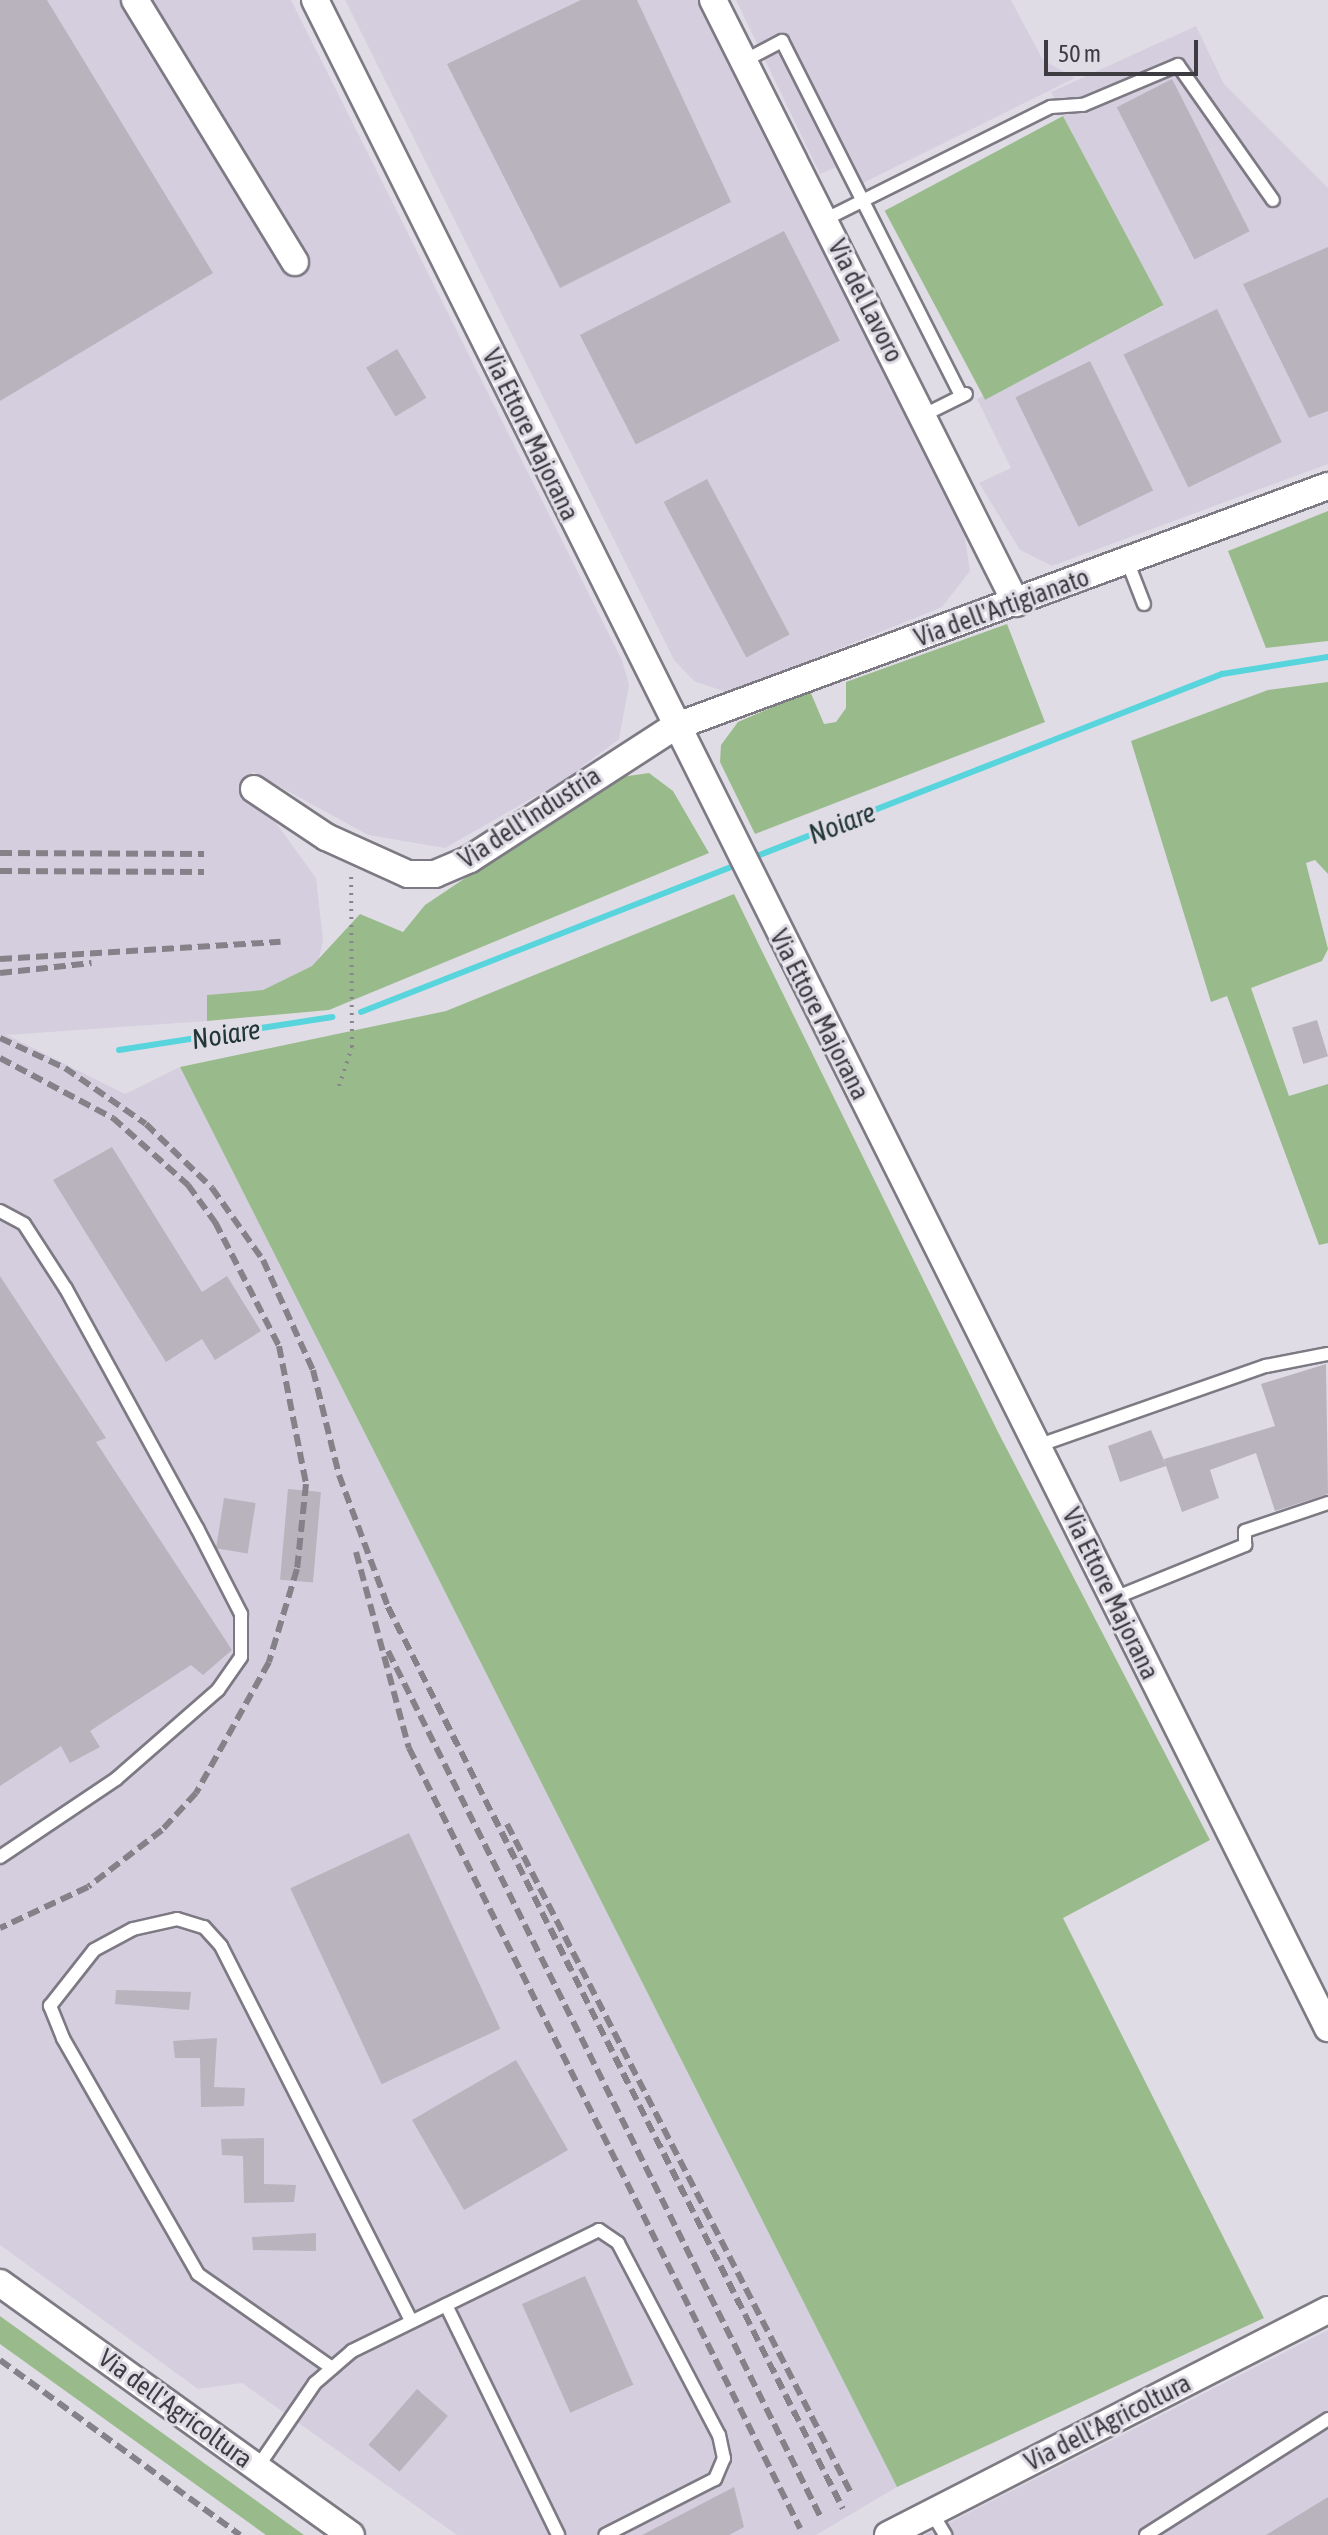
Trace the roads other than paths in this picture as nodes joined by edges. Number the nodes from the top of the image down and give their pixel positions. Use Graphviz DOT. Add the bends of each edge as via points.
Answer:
graph roads {
  1 [pos="135,0"];
  2 [pos="315,0"];
  3 [pos="713,0"];
  4 [pos="744,61"];
  5 [pos="1273,200"];
  6 [pos="863,201"];
  7 [pos="824,220"];
  8 [pos="295,262"];
  9 [pos="922,416"];
  10 [pos="1328,486"];
  11 [pos="1128,563"];
  12 [pos="1016,603"];
  13 [pos="1144,604"];
  14 [pos="674,727"];
  15 [pos="254,789"];
  16 [pos="0,1211"];
  17 [pos="1328,1354"];
  18 [pos="1037,1446"];
  19 [pos="1328,1503"];
  20 [pos="1112,1599"];
  21 [pos="0,1857"];
  22 [pos="1328,2028"];
  23 [pos="0,2283"];
  24 [pos="446,2305"];
  25 [pos="1328,2310"];
  26 [pos="411,2321"];
  27 [pos="332,2368"];
  28 [pos="1328,2419"];
  29 [pos="257,2468"];
  30 [pos="938,2524"];
  31 [pos="351,2535"];
  32 [pos="558,2535"];
  33 [pos="605,2535"];
  34 [pos="888,2535"];
  35 [pos="1146,2535"];
  1 -- 8 [label="street"];
  2 -- 14 [label="street, Via Ettore Majorana"];
  3 -- 4 [label="street, Via del Lavoro"];
  4 -- 6 [label="lane" via="782,41"];
  4 -- 7 [label="street, Via del Lavoro"];
  5 -- 6 [label="lane" via="1178,65 1083,105 1051,107"];
  6 -- 7 [label="lane"];
  6 -- 9 [label="lane" via="965,394"];
  7 -- 9 [label="street, Via del Lavoro"];
  9 -- 12 [label="street, Via del Lavoro"];
  10 -- 11 [label="street, Via dell'Artigianato"];
  11 -- 12 [label="street, Via dell'Artigianato"];
  11 -- 13 [label="lane"];
  12 -- 14 [label="street, Via dell'Artigianato"];
  14 -- 15 [label="street, Via dell'Industria" via="453,868 408,874 355,850"];
  14 -- 18 [label="street, Via Ettore Majorana"];
  16 -- 21 [label="lane" via="24,1224 66,1289 197,1528 241,1614 241,1657 218,1690 116,1779"];
  17 -- 18 [label="lane" via="1266,1366"];
  18 -- 20 [label="street, Via Ettore Majorana"];
  19 -- 20 [label="lane" via="1245,1531 1245,1545"];
  20 -- 22 [label="street, Via Ettore Majorana"];
  23 -- 29 [label="street, Via dell'Agricoltura"];
  24 -- 26 [label="lane"];
  24 -- 32 [label="lane"];
  24 -- 33 [label="lane" via="599,2230 618,2243 719,2435 724,2458 715,2479"];
  25 -- 30 [label="street, Via dell'Agricoltura"];
  26 -- 27 [label="lane"];
  26 -- 27 [label="lane" via="221,1946 204,1927 177,1919 133,1929 94,1950 60,1985 50,2006 63,2038 198,2274"];
  27 -- 29 [label="lane"];
  28 -- 35 [label="lane"];
  29 -- 31 [label="street, Via dell'Agricoltura"];
  30 -- 34 [label="street, Via dell'Agricoltura"];
}
